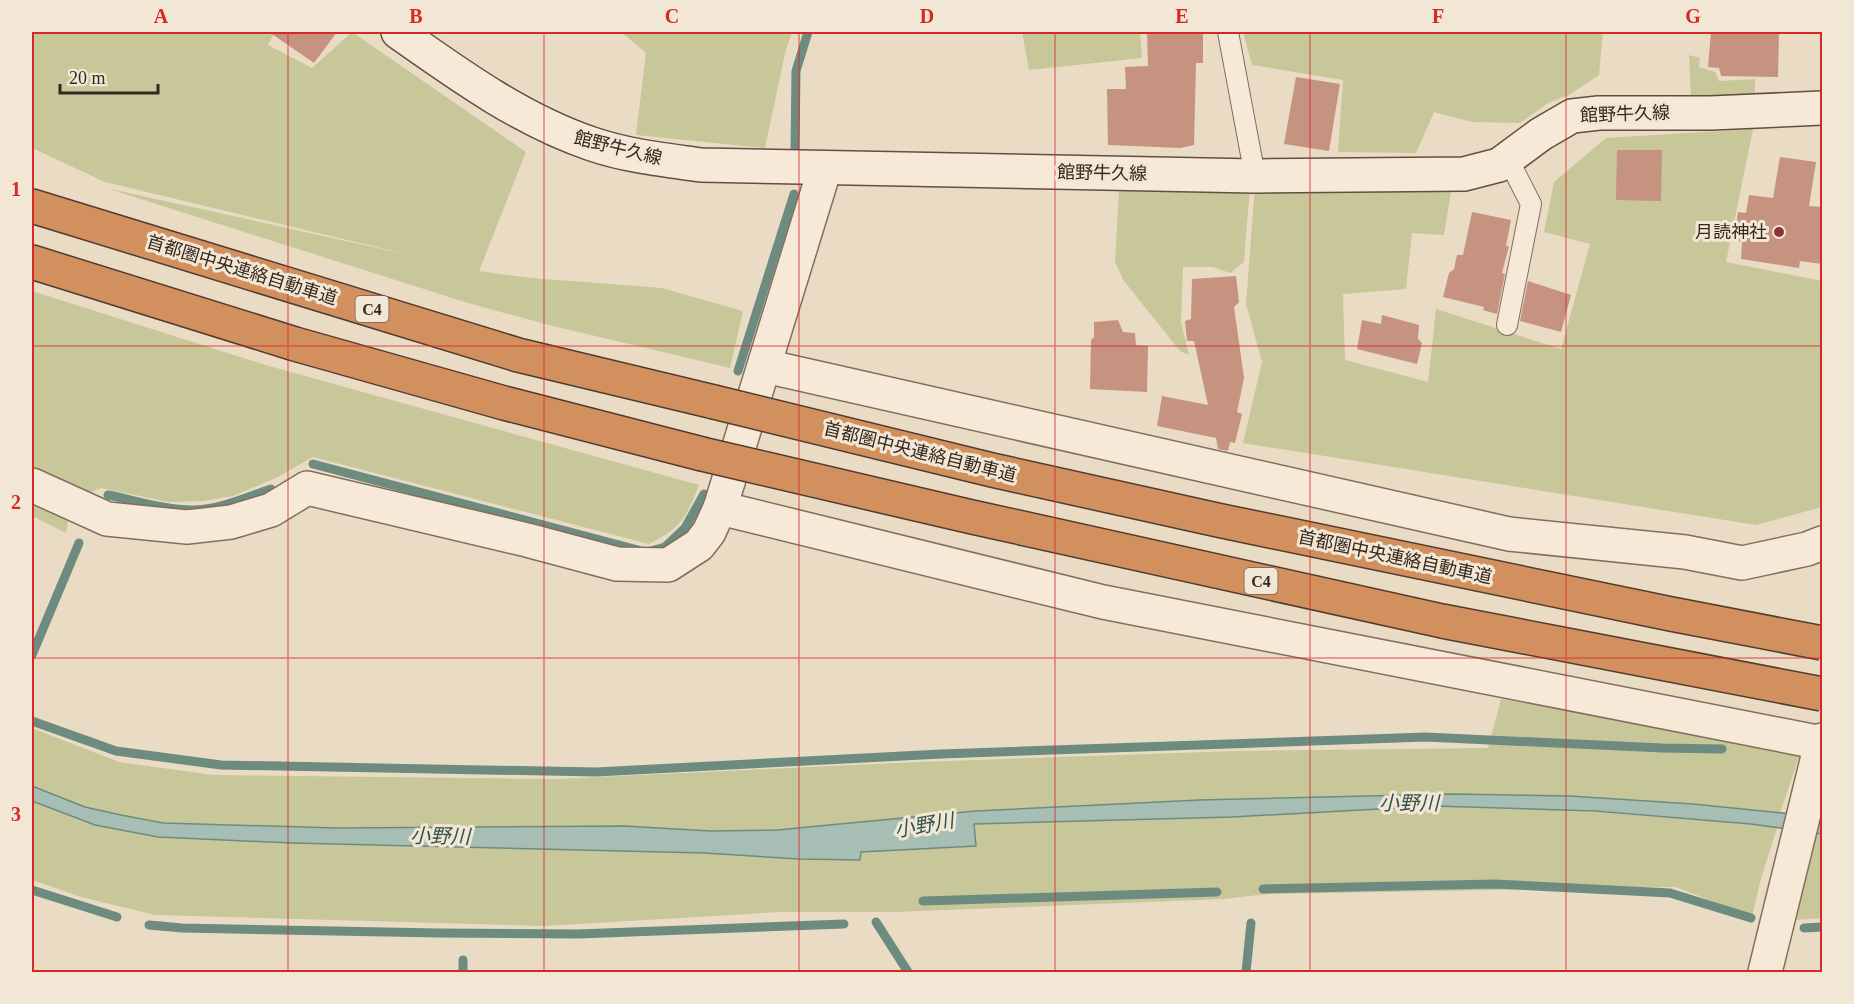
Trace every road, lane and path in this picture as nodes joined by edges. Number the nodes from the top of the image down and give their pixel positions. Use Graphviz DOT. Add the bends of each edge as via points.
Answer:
graph roads {
  1 [pos="398,32"];
  2 [pos="1228,32"];
  3 [pos="1822,108"];
  4 [pos="1508,159"];
  5 [pos="825,168"];
  6 [pos="1255,176"];
  7 [pos="32,206"];
  8 [pos="32,262"];
  9 [pos="1507,325"];
  10 [pos="765,366"];
  11 [pos="32,485"];
  12 [pos="720,508"];
  13 [pos="1822,543"];
  14 [pos="1822,643"];
  15 [pos="1822,694"];
  16 [pos="1822,742"];
  17 [pos="1765,972"];
  1 -- 5 [label="street, 館野牛久線" via="532,119 595,145 701,165"];
  2 -- 6 [label="lane"];
  3 -- 4 [label="street, 館野牛久線" via="1572,116"];
  4 -- 6 [label="street, 館野牛久線" via="1464,174"];
  4 -- 9 [label="lane" via="1531,204"];
  5 -- 6 [label="street, 館野牛久線"];
  5 -- 10 [label="street"];
  7 -- 14 [label="highway, 首都圏中央連絡自動車道 / C4, bridge" via="518,355 1222,522"];
  8 -- 15 [label="highway, C4, bridge" via="295,344 702,454 1442,621"];
  10 -- 12 [label="street"];
  10 -- 13 [label="street" via="1509,534 1685,552 1742,563"];
  11 -- 12 [label="street" via="107,519 187,527 231,522 271,510 307,488 617,564 668,565 699,545"];
  12 -- 16 [label="street" via="1102,602"];
  16 -- 17 [label="street"];
}
